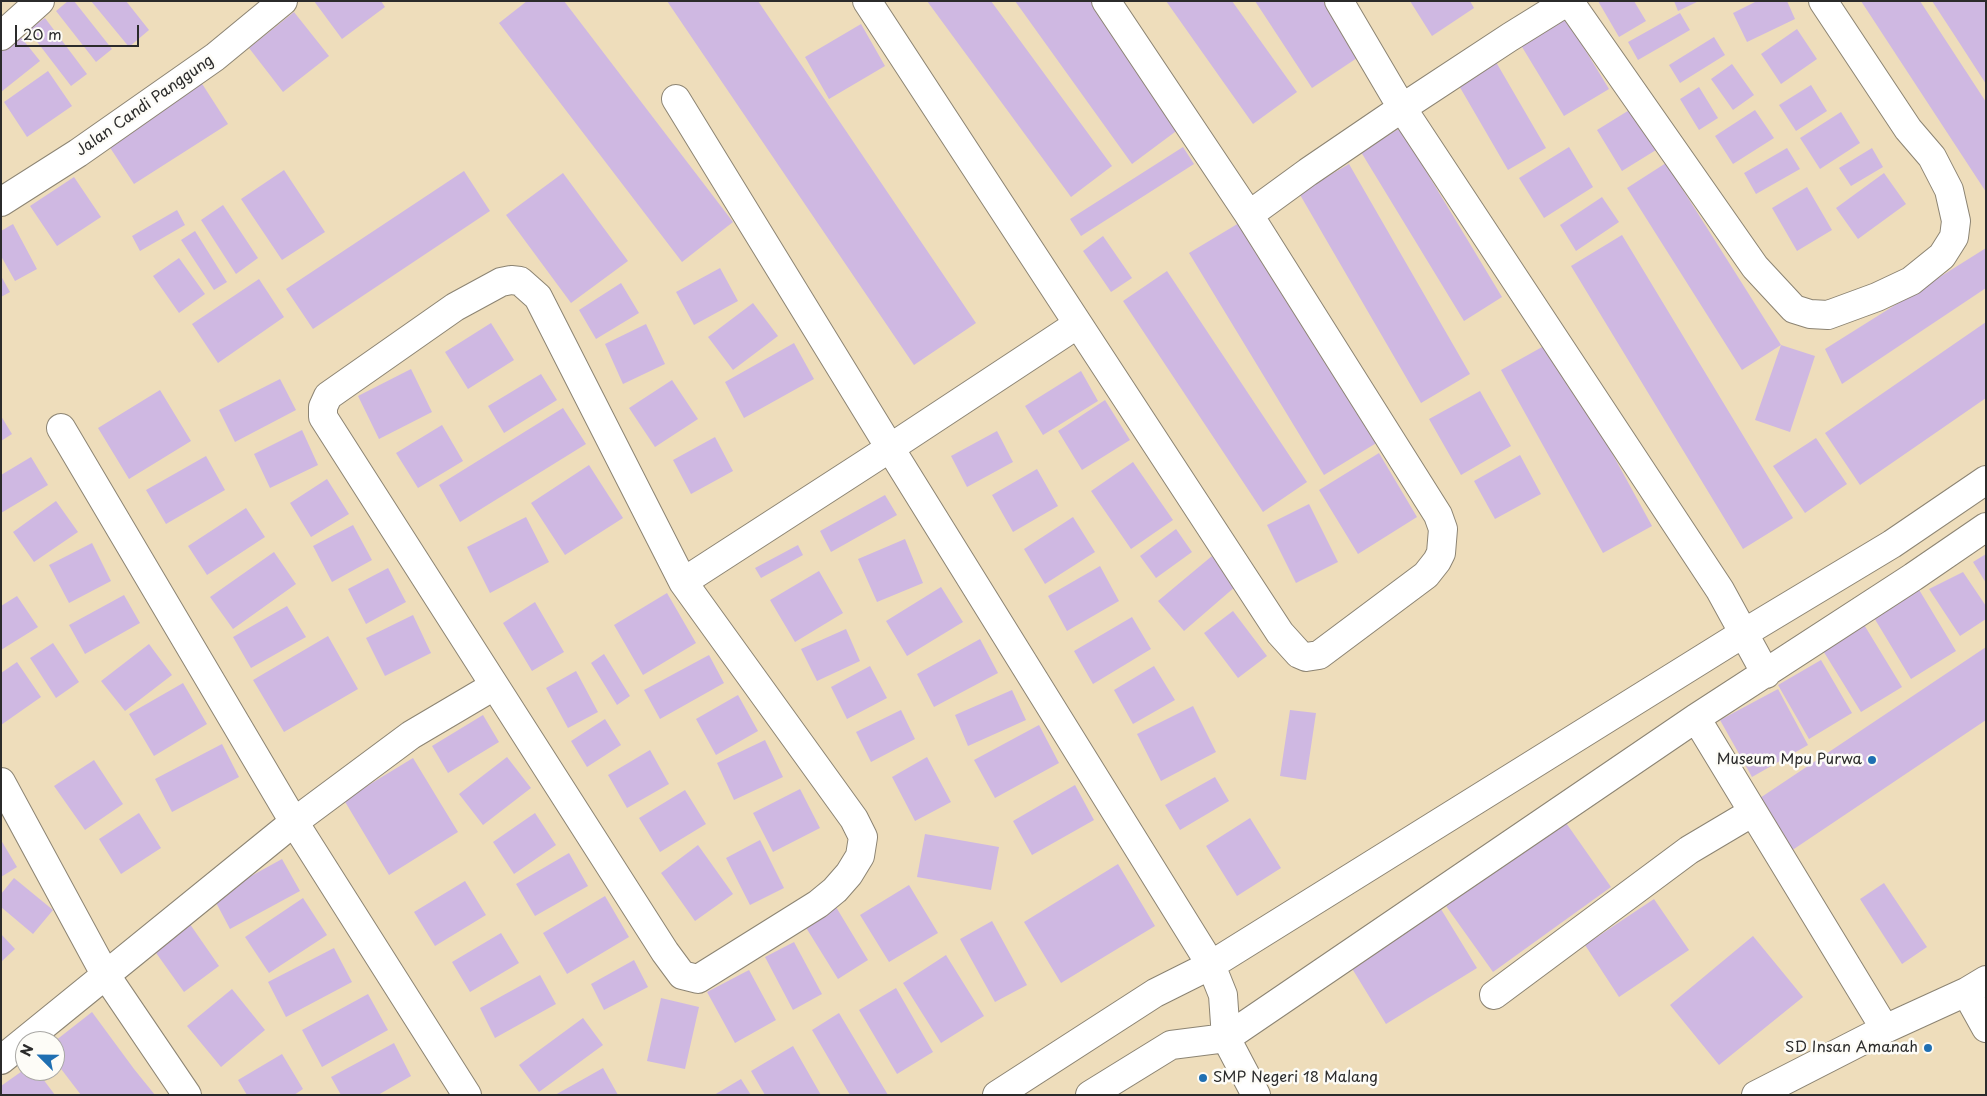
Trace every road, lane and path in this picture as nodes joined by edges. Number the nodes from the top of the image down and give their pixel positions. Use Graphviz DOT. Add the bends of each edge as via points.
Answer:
graph roads {
  1 [pos="40,1"];
  2 [pos="283,1"];
  3 [pos="867,1"];
  4 [pos="1106,1"];
  5 [pos="1339,1"];
  6 [pos="1568,1"];
  7 [pos="1823,1"];
  8 [pos="1,36"];
  9 [pos="676,99"];
  10 [pos="1402,108"];
  11 [pos="1,202"];
  12 [pos="1249,215"];
  13 [pos="1078,324"];
  14 [pos="61,428"];
  15 [pos="890,448"];
  16 [pos="1986,480"];
  17 [pos="1986,527"];
  18 [pos="1892,544"];
  19 [pos="1914,578"];
  20 [pos="682,582"];
  21 [pos="1744,633"];
  22 [pos="1766,674"];
  23 [pos="494,686"];
  24 [pos="1696,718"];
  25 [pos="1,782"];
  26 [pos="1753,812"];
  27 [pos="294,822"];
  28 [pos="1211,965"];
  29 [pos="105,974"];
  30 [pos="1976,986"];
  31 [pos="1494,995"];
  32 [pos="1986,1028"];
  33 [pos="1884,1029"];
  34 [pos="1226,1038"];
  35 [pos="1,1060"];
  36 [pos="187,1095"];
  37 [pos="467,1095"];
  38 [pos="997,1095"];
  39 [pos="1090,1095"];
  40 [pos="1256,1095"];
  41 [pos="1756,1095"];
  1 -- 8 [label="street"];
  2 -- 11 [label="street, Jalan Candi Panggung" via="207,62 78,153"];
  3 -- 13 [label="street"];
  4 -- 12 [label="street"];
  5 -- 10 [label="street"];
  6 -- 7 [label="street" via="1755,267 1794,309 1810,314 1828,314 1877,297 1911,280 1942,256 1954,237 1956,222 1949,190 1932,158 1908,129"];
  6 -- 10 [label="street"];
  9 -- 15 [label="street"];
  10 -- 12 [label="street"];
  10 -- 21 [label="street" via="1720,590"];
  12 -- 13 [label="street" via="1444,529 1441,553 1426,575 1319,655 1306,658 1286,639"];
  13 -- 15 [label="street"];
  14 -- 27 [label="street"];
  15 -- 20 [label="street"];
  15 -- 28 [label="street"];
  16 -- 18 [label="street"];
  17 -- 19 [label="street"];
  18 -- 19 [label="street"];
  18 -- 21 [label="street"];
  19 -- 22 [label="street"];
  20 -- 23 [label="street" via="854,819 863,837 860,856 835,890 698,979 682,975 664,952"];
  20 -- 23 [label="street" via="538,297 520,281 510,280 455,307 328,396 323,407 324,417"];
  21 -- 22 [label="street"];
  21 -- 28 [label="street"];
  22 -- 24 [label="street"];
  23 -- 27 [label="street" via="411,735"];
  24 -- 26 [label="street"];
  24 -- 34 [label="street"];
  25 -- 29 [label="street"];
  26 -- 31 [label="street" via="1689,850"];
  26 -- 33 [label="street"];
  27 -- 29 [label="street"];
  27 -- 37 [label="street"];
  28 -- 34 [label="street" via="1223,995"];
  28 -- 38 [label="street" via="1156,993"];
  29 -- 35 [label="street"];
  29 -- 36 [label="street"];
  30 -- 32 [label="street"];
  30 -- 33 [label="street"];
  33 -- 41 [label="street"];
  34 -- 39 [label="street" via="1171,1045"];
  34 -- 40 [label="street"];
}
